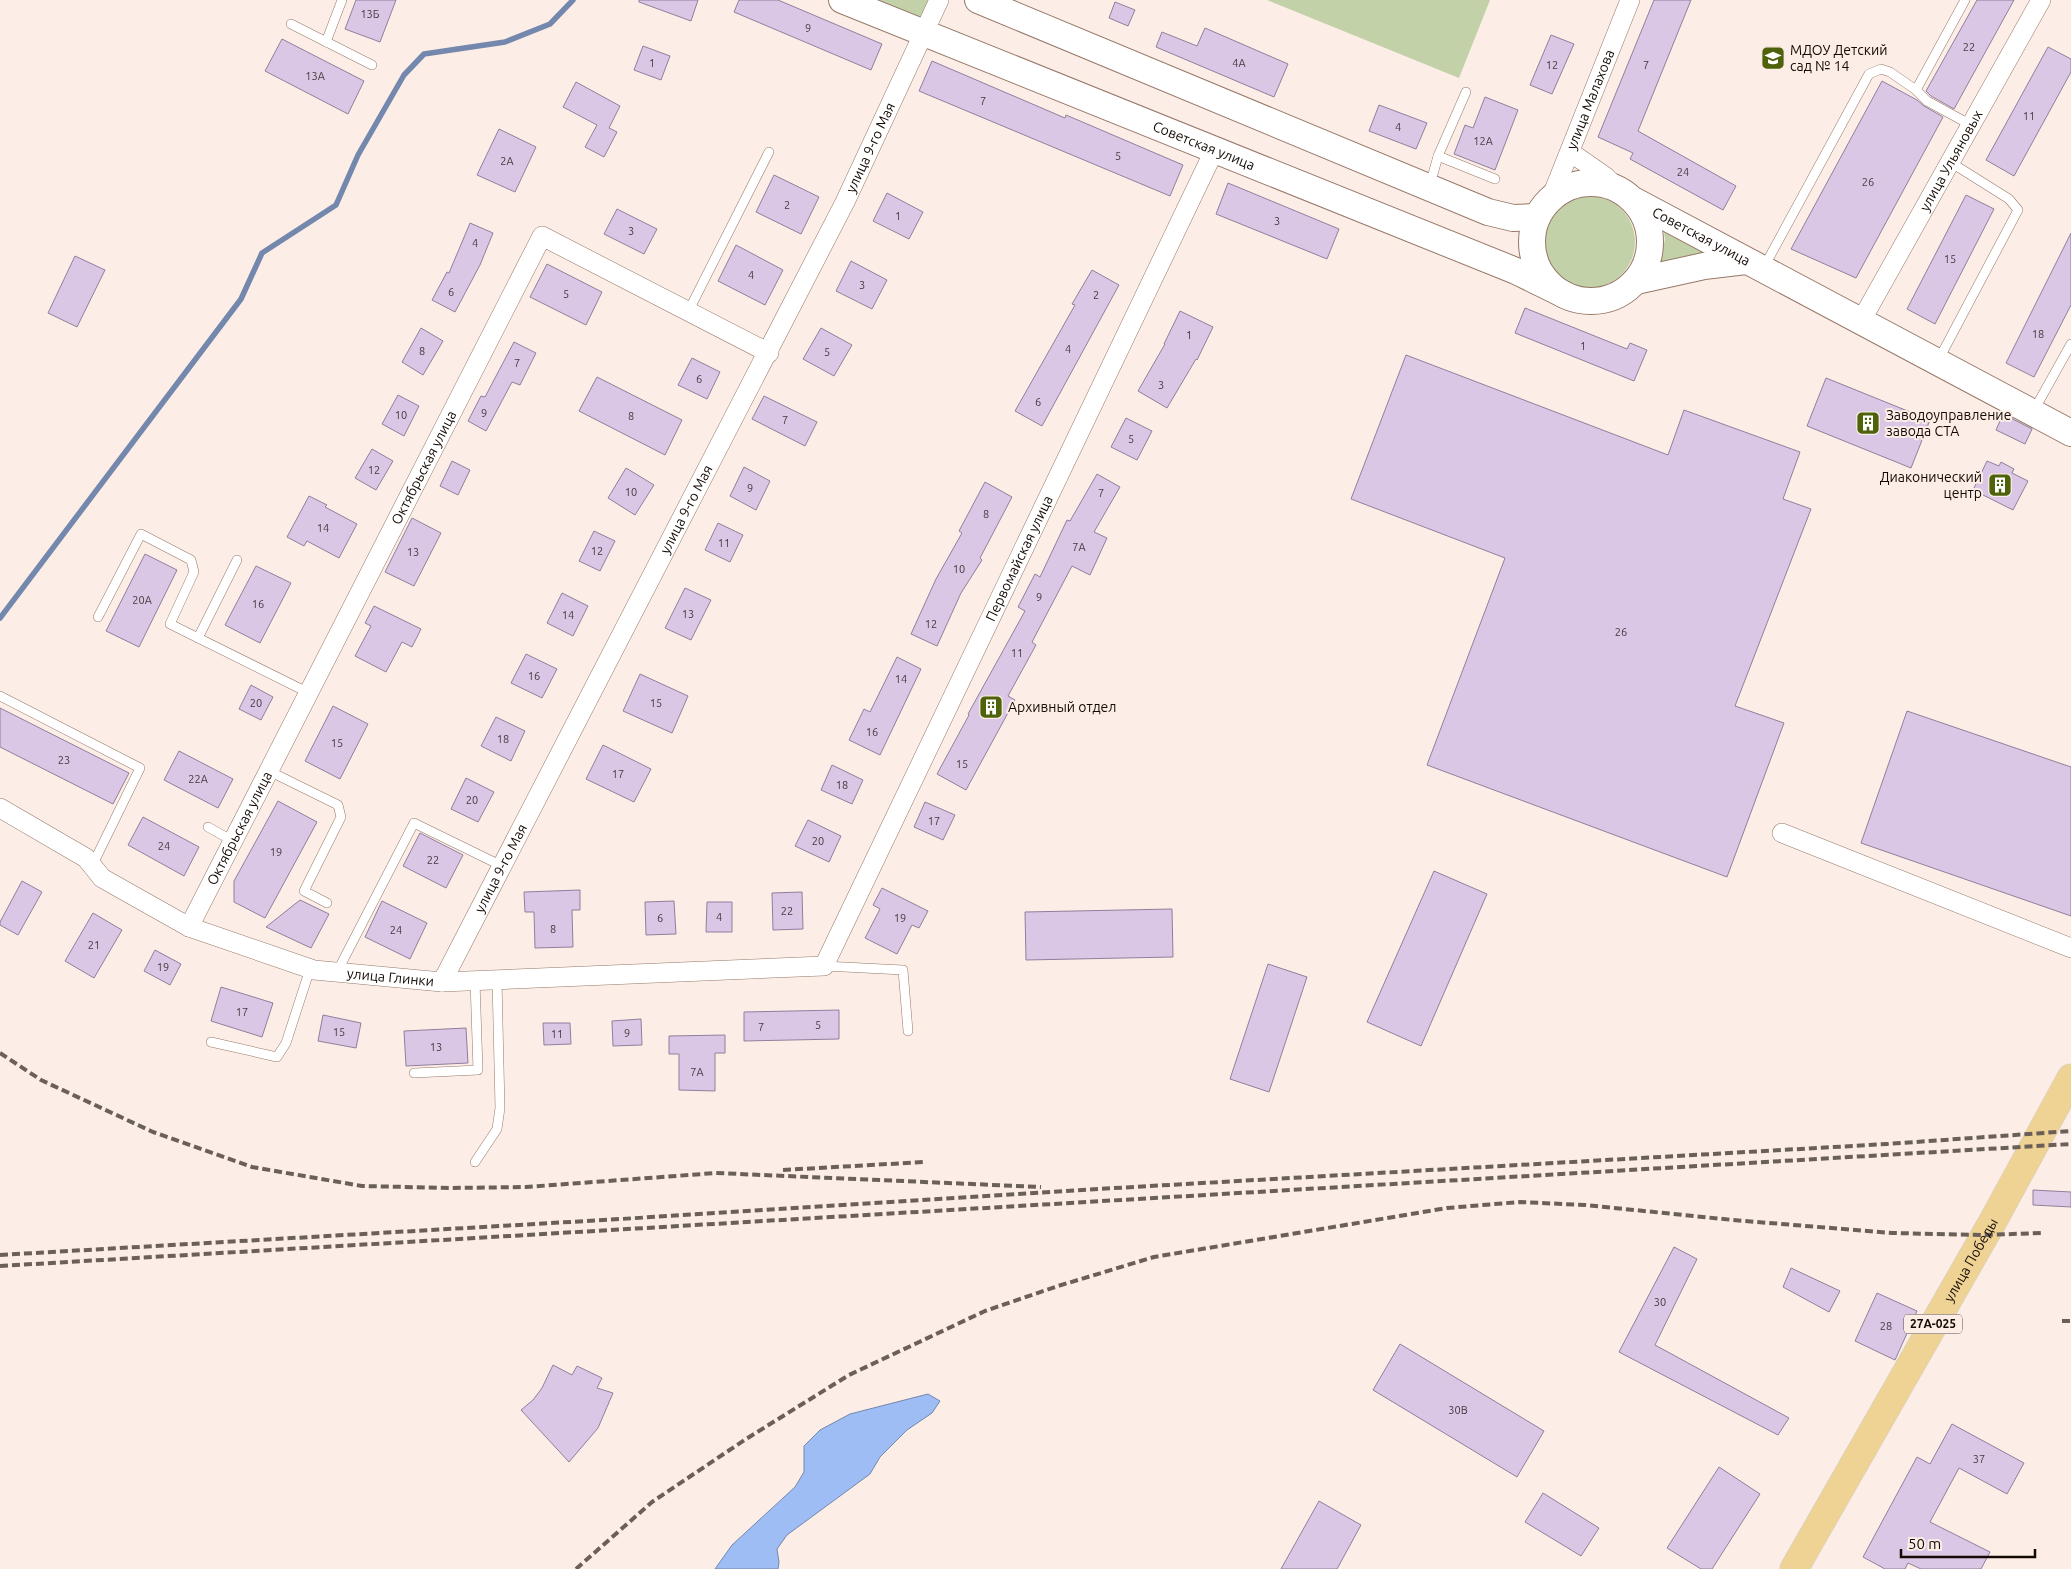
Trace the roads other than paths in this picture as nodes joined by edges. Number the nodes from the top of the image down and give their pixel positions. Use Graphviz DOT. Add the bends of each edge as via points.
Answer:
graph roads {
  1 [pos="342,0"];
  2 [pos="842,0"];
  3 [pos="939,0"];
  4 [pos="978,0"];
  5 [pos="1630,0"];
  6 [pos="1965,0"];
  7 [pos="2041,0"];
  8 [pos="291,24"];
  9 [pos="923,32"];
  10 [pos="326,42"];
  11 [pos="372,65"];
  12 [pos="1916,90"];
  13 [pos="1466,92"];
  14 [pos="1971,125"];
  15 [pos="1214,151"];
  16 [pos="769,152"];
  17 [pos="1570,152"];
  18 [pos="1438,156"];
  19 [pos="1950,162"];
  20 [pos="1495,179"];
  21 [pos="1430,188"];
  22 [pos="1626,196"];
  23 [pos="1544,207"];
  24 [pos="1754,266"];
  25 [pos="1636,281"];
  26 [pos="1565,295"];
  27 [pos="688,312"];
  28 [pos="1861,321"];
  29 [pos="2071,344"];
  30 [pos="768,353"];
  31 [pos="1937,362"];
  32 [pos="2032,413"];
  33 [pos="2071,433"];
  34 [pos="237,560"];
  35 [pos="98,617"];
  36 [pos="198,638"];
  37 [pos="309,693"];
  38 [pos="0,696"];
  39 [pos="268,771"];
  40 [pos="0,808"];
  41 [pos="208,828"];
  42 [pos="1782,833"];
  43 [pos="233,841"];
  44 [pos="500,865"];
  45 [pos="92,866"];
  46 [pos="327,903"];
  47 [pos="189,927"];
  48 [pos="2071,948"];
  49 [pos="824,966"];
  50 [pos="310,969"];
  51 [pos="337,972"];
  52 [pos="497,980"];
  53 [pos="475,981"];
  54 [pos="442,982"];
  55 [pos="908,1031"];
  56 [pos="211,1042"];
  57 [pos="414,1073"];
  58 [pos="2071,1078"];
  59 [pos="475,1162"];
  60 [pos="1794,1569"];
  1 -- 10 [label="lane"];
  2 -- 9 [label="main road, Советская улица"];
  3 -- 9 [label="street, улица 9-го Мая"];
  4 -- 21 [label="main road, Советская улица"];
  5 -- 17 [label="street, улица Малахова"];
  6 -- 12 [label="lane"];
  7 -- 14 [label="street, улица Ульяновых"];
  8 -- 10 [label="lane"];
  9 -- 15 [label="main road, Советская улица"];
  9 -- 30 [label="street, улица 9-го Мая" via="845,202"];
  10 -- 11 [label="lane"];
  12 -- 14 [label="lane" via="1927,102"];
  12 -- 24 [label="lane" via="1882,69 1869,74"];
  13 -- 18 [label="lane"];
  14 -- 19 [label="street, улица Ульяновых"];
  15 -- 26 [label="main road, Советская улица" via="1516,271"];
  15 -- 49 [label="street, Первомайская улица"];
  16 -- 27 [label="lane"];
  17 -- 22 [label="street" via="1606,177"];
  17 -- 23 [label="street, улица Малахова"];
  18 -- 20 [label="lane"];
  18 -- 21 [label="lane"];
  19 -- 28 [label="street, улица Ульяновых"];
  19 -- 31 [label="lane" via="2010,199 2018,210"];
  21 -- 23 [label="main road, Советская улица" via="1488,212 1513,218"];
  22 -- 23 [label="main road, Советская улица" via="1603,184 1587,183 1566,188"];
  22 -- 24 [label="main road, Советская улица"];
  22 -- 25 [label="main road, Советская улица" via="1645,217 1650,237 1649,255"];
  23 -- 26 [label="main road, Советская улица" via="1532,238 1533,255 1547,281"];
  24 -- 25 [label="main road, Советская улица" via="1704,266"];
  24 -- 28 [label="main road"];
  25 -- 26 [label="main road, Советская улица" via="1611,298 1597,301"];
  27 -- 30 [label="street, Октябрьская улица"];
  27 -- 37 [label="street, Октябрьская улица" via="542,236"];
  28 -- 31 [label="main road"];
  29 -- 32 [label="lane"];
  30 -- 44 [label="street, улица 9-го Мая"];
  31 -- 32 [label="main road"];
  32 -- 33 [label="main road"];
  34 -- 36 [label="lane"];
  35 -- 36 [label="lane" via="141,534 191,560 194,572 170,624"];
  36 -- 37 [label="lane"];
  37 -- 39 [label="street, Октябрьская улица"];
  38 -- 45 [label="lane" via="140,768"];
  39 -- 43 [label="street, Октябрьская улица"];
  39 -- 46 [label="lane" via="338,804 341,817 304,891"];
  40 -- 45 [label="street, улица Глинки" via="86,858"];
  41 -- 43 [label="lane"];
  42 -- 48 [label="street"];
  43 -- 47 [label="street, Октябрьская улица"];
  44 -- 51 [label="lane" via="414,823"];
  44 -- 54 [label="street, улица 9-го Мая"];
  45 -- 47 [label="street, улица Глинки" via="102,878"];
  47 -- 50 [label="street, улица Глинки"];
  49 -- 52 [label="street, улица Глинки"];
  49 -- 55 [label="lane" via="903,970"];
  50 -- 51 [label="street, улица Глинки"];
  50 -- 56 [label="lane" via="286,1042 277,1057"];
  51 -- 54 [label="street, улица Глинки"];
  52 -- 53 [label="street, улица Глинки"];
  52 -- 59 [label="lane" via="500,1108 496,1129"];
  53 -- 54 [label="street, улица Глинки"];
  53 -- 57 [label="lane" via="478,1070"];
  58 -- 60 [label="main road, улица Победы / 27А-025"];
}
